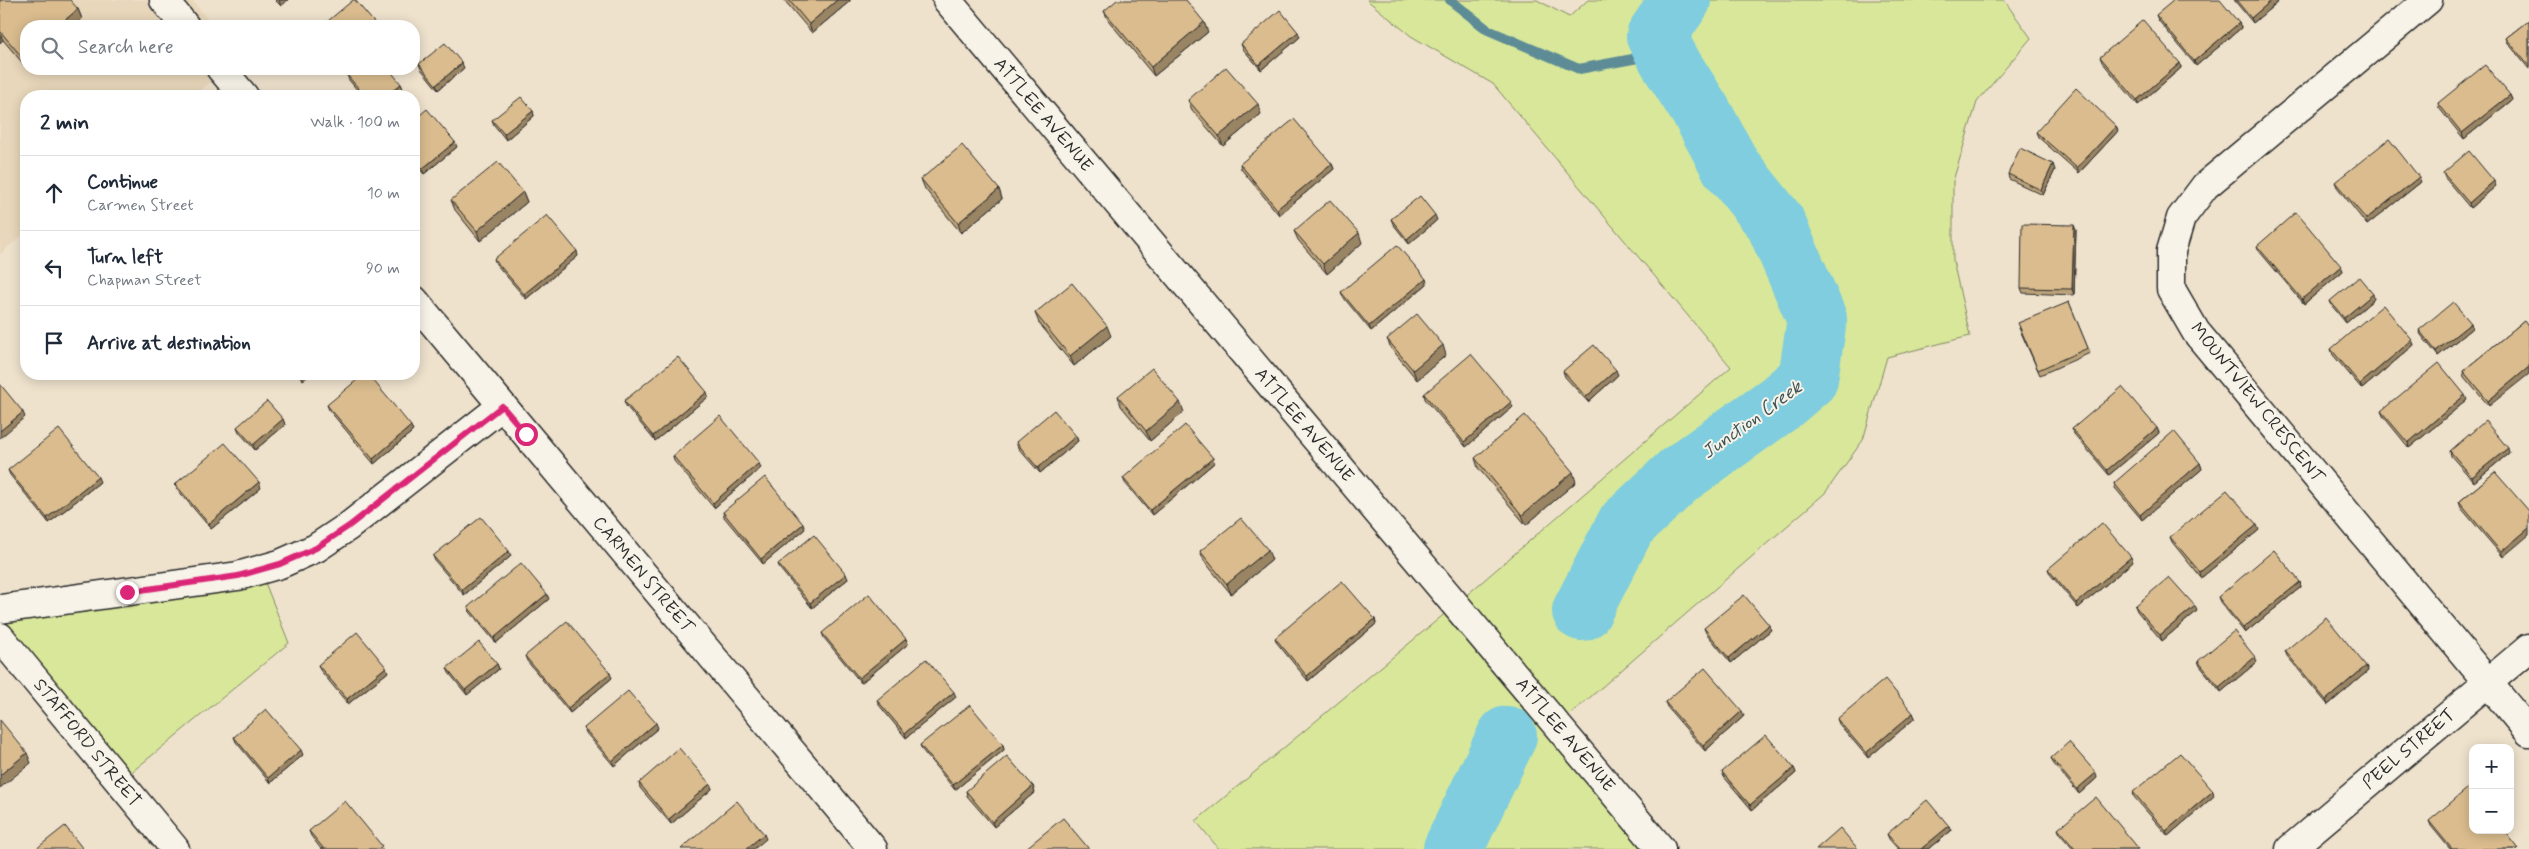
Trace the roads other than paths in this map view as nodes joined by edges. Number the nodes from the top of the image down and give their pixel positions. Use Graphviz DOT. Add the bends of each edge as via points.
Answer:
graph roads {
  1 [pos="164,0"];
  2 [pos="2428,0"];
  3 [pos="958,4"];
  4 [pos="180,20"];
  5 [pos="226,75"];
  6 [pos="239,90"];
  7 [pos="420,307"];
  8 [pos="502,406"];
  9 [pos="0,609"];
  10 [pos="0,637"];
  11 [pos="2529,648"];
  12 [pos="2488,683"];
  13 [pos="2529,732"];
  14 [pos="175,849"];
  15 [pos="872,849"];
  16 [pos="1661,849"];
  17 [pos="2290,849"];
  1 -- 4 [label="street"];
  2 -- 12 [label="street, MOUNTVIEW CRESCENT" via="2205,186 2181,218 2171,252 2171,289 2196,332"];
  3 -- 16 [label="street, ATTLEE AVENUE"];
  5 -- 6 [label="street"];
  7 -- 8 [label="street, CARMEN STREET"];
  8 -- 9 [label="street" via="349,526 316,548 280,564 238,576"];
  8 -- 15 [label="street, CARMEN STREET"];
  10 -- 14 [label="street, STAFFORD STREET"];
  11 -- 12 [label="street, PEEL STREET"];
  12 -- 13 [label="street, MOUNTVIEW CRESCENT"];
  12 -- 17 [label="street, PEEL STREET"];
}
